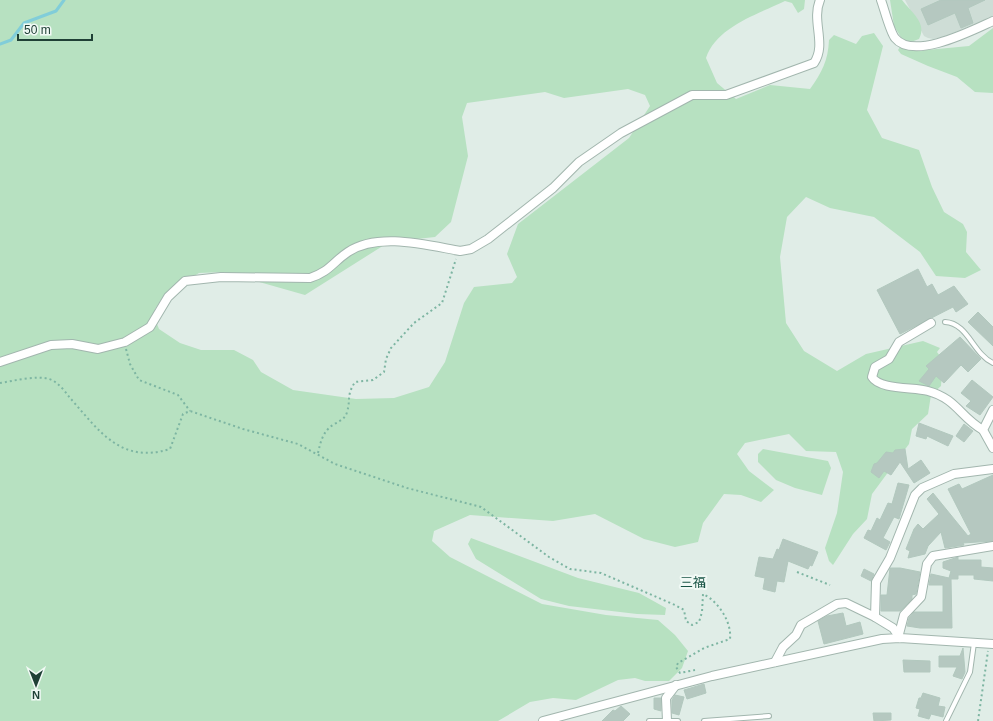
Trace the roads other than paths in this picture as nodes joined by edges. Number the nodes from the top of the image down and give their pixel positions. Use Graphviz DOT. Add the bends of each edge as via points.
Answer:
graph roads {
  1 [pos="820,0"];
  2 [pos="881,0"];
  3 [pos="993,21"];
  4 [pos="945,322"];
  5 [pos="931,323"];
  6 [pos="0,362"];
  7 [pos="993,363"];
  8 [pos="993,410"];
  9 [pos="984,430"];
  10 [pos="993,448"];
  11 [pos="993,469"];
  12 [pos="993,546"];
  13 [pos="875,617"];
  14 [pos="899,636"];
  15 [pos="974,643"];
  16 [pos="991,644"];
  17 [pos="775,662"];
  18 [pos="676,685"];
  19 [pos="769,716"];
  20 [pos="946,720"];
  21 [pos="543,721"];
  22 [pos="649,721"];
  23 [pos="667,721"];
  24 [pos="678,721"];
  25 [pos="704,721"];
  1 -- 6 [label="street" via="817,11 820,49 814,63 726,95 692,95 615,137 579,162 553,188 488,239 471,249 382,241 348,252 323,274 310,278 221,277 185,281 168,297 150,327 125,342 98,350 72,344 51,345"];
  2 -- 3 [label="street" via="894,38 903,44 930,45"];
  4 -- 7 [label="lane" via="957,325"];
  5 -- 9 [label="street" via="899,342 889,358 875,367 872,377 879,383 926,390 944,396"];
  8 -- 9 [label="street"];
  9 -- 10 [label="street"];
  11 -- 13 [label="street" via="954,474 917,492 890,558 876,582"];
  12 -- 14 [label="street" via="933,556 927,564 922,597 902,619"];
  13 -- 14 [label="street" via="893,628"];
  13 -- 17 [label="street" via="846,602 838,604 801,625 783,647"];
  14 -- 15 [label="street"];
  14 -- 17 [label="street"];
  15 -- 16 [label="street"];
  15 -- 20 [label="lane" via="970,672"];
  17 -- 18 [label="street"];
  18 -- 21 [label="street"];
  18 -- 23 [label="street" via="666,698"];
  19 -- 25 [label="lane"];
  22 -- 23 [label="lane"];
  23 -- 24 [label="lane"];
}
